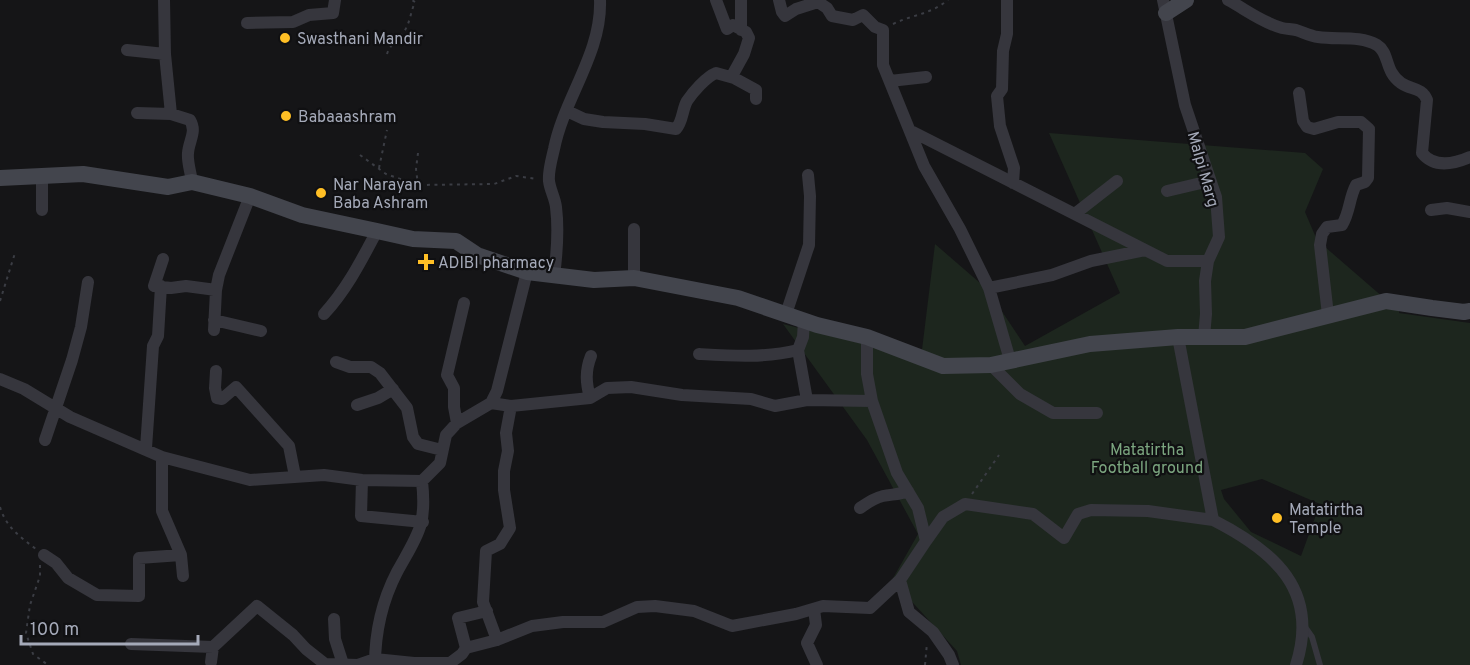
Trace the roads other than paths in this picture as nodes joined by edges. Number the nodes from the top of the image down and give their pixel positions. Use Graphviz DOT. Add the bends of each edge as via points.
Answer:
graph roads {
  1 [pos="164,0"];
  2 [pos="335,0"];
  3 [pos="600,0"];
  4 [pos="716,0"];
  5 [pos="741,0"];
  6 [pos="779,0"];
  7 [pos="1007,0"];
  8 [pos="1186,0"];
  9 [pos="1228,0"];
  10 [pos="1165,6"];
  11 [pos="247,23"];
  12 [pos="741,30"];
  13 [pos="128,50"];
  14 [pos="165,54"];
  15 [pos="926,77"];
  16 [pos="734,78"];
  17 [pos="890,81"];
  18 [pos="1299,93"];
  19 [pos="756,99"];
  20 [pos="567,111"];
  21 [pos="137,113"];
  22 [pos="171,114"];
  23 [pos="911,131"];
  24 [pos="1470,157"];
  25 [pos="808,175"];
  26 [pos="42,176"];
  27 [pos="0,178"];
  28 [pos="1209,178"];
  29 [pos="1117,181"];
  30 [pos="192,182"];
  31 [pos="1013,183"];
  32 [pos="1167,191"];
  33 [pos="250,196"];
  34 [pos="42,210"];
  35 [pos="1431,210"];
  36 [pos="1470,212"];
  37 [pos="1076,213"];
  38 [pos="634,229"];
  39 [pos="377,231"];
  40 [pos="1145,250"];
  41 [pos="163,259"];
  42 [pos="1208,261"];
  43 [pos="527,272"];
  44 [pos="554,276"];
  45 [pos="634,278"];
  46 [pos="88,282"];
  47 [pos="161,286"];
  48 [pos="989,288"];
  49 [pos="216,290"];
  50 [pos="464,303"];
  51 [pos="1470,310"];
  52 [pos="324,314"];
  53 [pos="786,314"];
  54 [pos="1328,315"];
  55 [pos="804,320"];
  56 [pos="261,331"];
  57 [pos="867,337"];
  58 [pos="1178,337"];
  59 [pos="1204,337"];
  60 [pos="798,350"];
  61 [pos="699,354"];
  62 [pos="591,356"];
  63 [pos="1010,360"];
  64 [pos="336,362"];
  65 [pos="991,365"];
  66 [pos="216,371"];
  67 [pos="1,384"];
  68 [pos="393,389"];
  69 [pos="590,398"];
  70 [pos="807,400"];
  71 [pos="872,401"];
  72 [pos="491,403"];
  73 [pos="357,405"];
  74 [pos="511,406"];
  75 [pos="56,409"];
  76 [pos="1097,413"];
  77 [pos="457,423"];
  78 [pos="45,440"];
  79 [pos="146,448"];
  80 [pos="442,450"];
  81 [pos="162,457"];
  82 [pos="295,476"];
  83 [pos="362,480"];
  84 [pos="422,481"];
  85 [pos="908,492"];
  86 [pos="860,508"];
  87 [pos="1212,520"];
  88 [pos="423,522"];
  89 [pos="926,540"];
  90 [pos="44,555"];
  91 [pos="181,555"];
  92 [pos="183,576"];
  93 [pos="900,580"];
  94 [pos="814,609"];
  95 [pos="487,611"];
  96 [pos="334,619"];
  97 [pos="1302,625"];
  98 [pos="497,640"];
  99 [pos="131,644"];
  100 [pos="213,647"];
  101 [pos="466,648"];
  102 [pos="375,662"];
  103 [pos="211,663"];
  104 [pos="343,664"];
  105 [pos="817,665"];
  106 [pos="953,665"];
  107 [pos="1296,665"];
  108 [pos="1320,665"];
  1 -- 14 [label="street"];
  2 -- 11 [label="street" via="333,12 293,22"];
  3 -- 20 [label="street" via="596,37"];
  4 -- 12 [label="street" via="726,28 733,25"];
  5 -- 12 [label="street"];
  6 -- 17 [label="street" via="785,16 818,2 832,16 853,20 863,15 883,30 884,65"];
  7 -- 31 [label="street" via="1002,88 997,96 1000,126 1014,168"];
  8 -- 10 [label="street"];
  9 -- 24 [label="street" via="1281,28 1379,46 1385,51 1390,72 1401,83 1425,93 1422,153 1443,164"];
  10 -- 28 [label="street, Malpi Marg" via="1185,105"];
  12 -- 16 [label="street" via="748,38"];
  13 -- 14 [label="street"];
  14 -- 22 [label="street"];
  15 -- 17 [label="street"];
  16 -- 19 [label="street" via="756,90"];
  16 -- 20 [label="street" via="716,73 708,78 687,101 676,129 584,119"];
  17 -- 23 [label="street"];
  18 -- 54 [label="street" via="1307,127 1361,122 1369,129 1368,178 1352,192 1342,225 1327,227 1322,234"];
  20 -- 44 [label="street" via="554,146 549,181 559,239"];
  21 -- 22 [label="street"];
  22 -- 30 [label="street" via="190,120 193,125 188,153"];
  23 -- 31 [label="street"];
  23 -- 48 [label="street" via="924,166"];
  25 -- 53 [label="street" via="809,245"];
  26 -- 27 [label="street"];
  26 -- 30 [label="street" via="83,174 168,187"];
  26 -- 34 [label="street"];
  28 -- 32 [label="street"];
  28 -- 42 [label="street, Malpi Marg" via="1216,197 1219,237"];
  29 -- 37 [label="street"];
  30 -- 33 [label="street"];
  31 -- 37 [label="street"];
  33 -- 39 [label="street" via="302,215"];
  33 -- 49 [label="street"];
  35 -- 36 [label="street"];
  37 -- 40 [label="street"];
  38 -- 45 [label="street"];
  39 -- 43 [label="street" via="413,239 456,241 477,255"];
  39 -- 52 [label="street" via="355,273"];
  40 -- 42 [label="street" via="1167,261"];
  40 -- 48 [label="street"];
  41 -- 47 [label="street" via="154,286"];
  42 -- 59 [label="street, Malpi Marg"];
  43 -- 44 [label="street"];
  43 -- 72 [label="street"];
  44 -- 45 [label="street"];
  45 -- 53 [label="street" via="738,298"];
  46 -- 75 [label="street" via="81,327"];
  47 -- 49 [label="street"];
  47 -- 79 [label="street"];
  48 -- 63 [label="street"];
  49 -- 56 [label="street" via="214,325"];
  50 -- 77 [label="street" via="447,375 454,388"];
  51 -- 54 [label="street" via="1386,301"];
  53 -- 55 [label="street"];
  54 -- 59 [label="street" via="1245,337"];
  55 -- 57 [label="street"];
  55 -- 60 [label="street"];
  57 -- 65 [label="street" via="943,366"];
  57 -- 71 [label="street"];
  58 -- 59 [label="street"];
  58 -- 63 [label="street" via="1090,344"];
  58 -- 87 [label="street"];
  60 -- 61 [label="street" via="776,356"];
  60 -- 70 [label="street"];
  62 -- 69 [label="street" via="586,383"];
  63 -- 65 [label="street"];
  64 -- 68 [label="street" via="350,368 371,368"];
  65 -- 76 [label="street" via="1020,394 1053,413"];
  66 -- 82 [label="street" via="216,398 222,399 236,387 240,390 289,446"];
  67 -- 75 [label="street" via="24,389"];
  68 -- 73 [label="street"];
  68 -- 80 [label="street" via="407,408 418,444"];
  69 -- 70 [label="street" via="607,388 631,387 751,399 775,406"];
  69 -- 74 [label="street"];
  70 -- 71 [label="street"];
  71 -- 85 [label="street" via="897,473"];
  72 -- 74 [label="street"];
  72 -- 77 [label="street"];
  74 -- 95 [label="street" via="504,471 510,528 500,544 486,551 483,602"];
  75 -- 78 [label="street"];
  75 -- 79 [label="street"];
  77 -- 80 [label="street" via="446,435"];
  79 -- 81 [label="street"];
  80 -- 84 [label="street" via="441,464"];
  81 -- 82 [label="street" via="250,480"];
  81 -- 91 [label="street" via="162,511"];
  82 -- 83 [label="street"];
  83 -- 84 [label="street"];
  83 -- 88 [label="street" via="361,516"];
  84 -- 88 [label="street"];
  85 -- 86 [label="street" via="884,495"];
  85 -- 89 [label="street" via="918,508"];
  87 -- 89 [label="street" via="1148,511 1091,510 1078,514 1064,538 1033,514 965,504 943,518"];
  87 -- 97 [label="street" via="1239,533 1285,572 1296,594"];
  88 -- 102 [label="street" via="384,604 376,633"];
  89 -- 93 [label="street"];
  90 -- 91 [label="street" via="68,578 97,595 140,596 140,558"];
  91 -- 92 [label="street"];
  93 -- 94 [label="street" via="870,608"];
  93 -- 106 [label="street" via="909,612 933,632"];
  94 -- 98 [label="street" via="732,626 694,611 637,607 603,622 563,621 532,626"];
  94 -- 105 [label="street" via="816,625 807,643"];
  95 -- 98 [label="street"];
  95 -- 101 [label="street" via="458,618"];
  96 -- 104 [label="street"];
  97 -- 107 [label="street"];
  97 -- 108 [label="lane" via="1312,637"];
  98 -- 101 [label="street"];
  99 -- 100 [label="street"];
  100 -- 103 [label="street"];
  100 -- 104 [label="street" via="257,606 325,664"];
  101 -- 102 [label="street" via="450,663"];
  102 -- 104 [label="street"];
}
